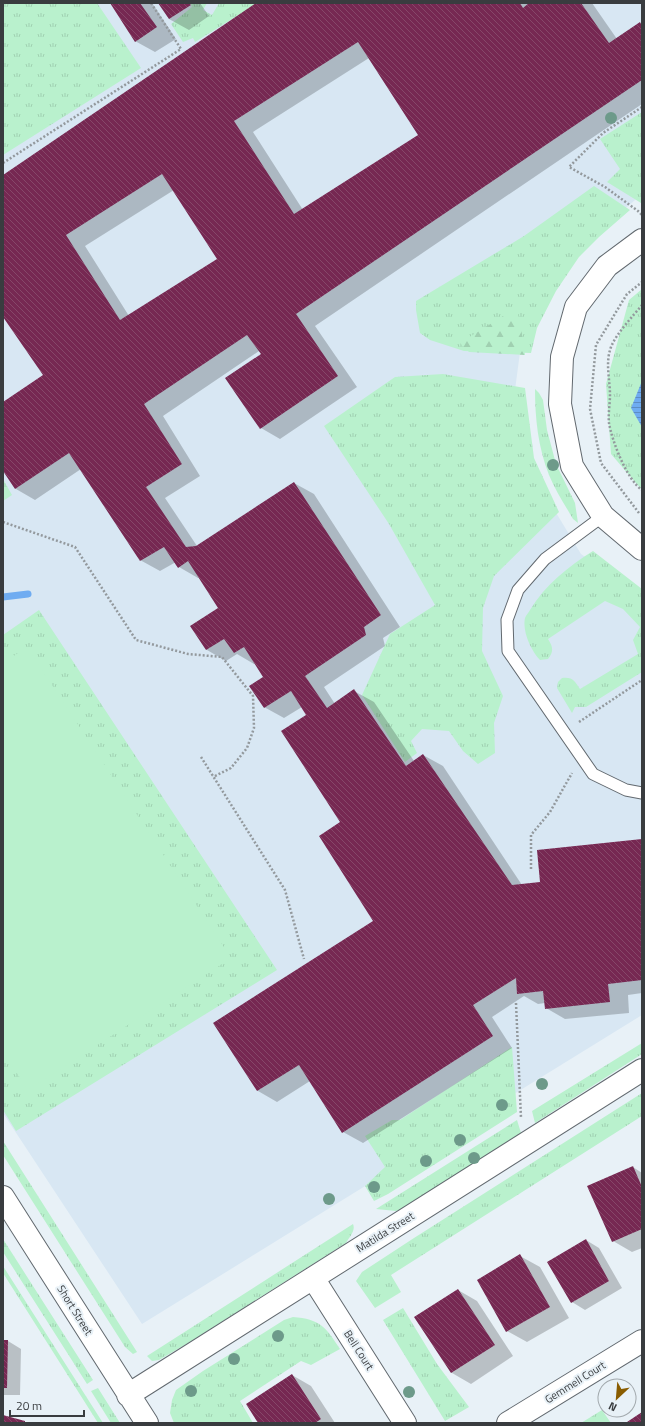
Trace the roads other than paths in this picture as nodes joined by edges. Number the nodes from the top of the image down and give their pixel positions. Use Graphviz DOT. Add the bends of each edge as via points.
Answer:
graph roads {
  1 [pos="642,240"];
  2 [pos="603,516"];
  3 [pos="642,549"];
  4 [pos="642,793"];
  5 [pos="642,1070"];
  6 [pos="3,1197"];
  7 [pos="313,1278"];
  8 [pos="642,1341"];
  9 [pos="128,1395"];
  10 [pos="147,1423"];
  11 [pos="405,1423"];
  12 [pos="508,1423"];
  1 -- 2 [label="street" via="607,266 576,307 562,357 560,404 572,466"];
  2 -- 3 [label="street"];
  2 -- 4 [label="lane" via="545,559 518,590 507,620 508,651 593,774 626,790"];
  5 -- 7 [label="street, Matilda Street"];
  6 -- 9 [label="street, Short Street"];
  7 -- 9 [label="street, Matilda Street"];
  7 -- 11 [label="street, Bell Court"];
  8 -- 12 [label="street, Gemmell Court"];
  9 -- 10 [label="street, Short Street"];
}
